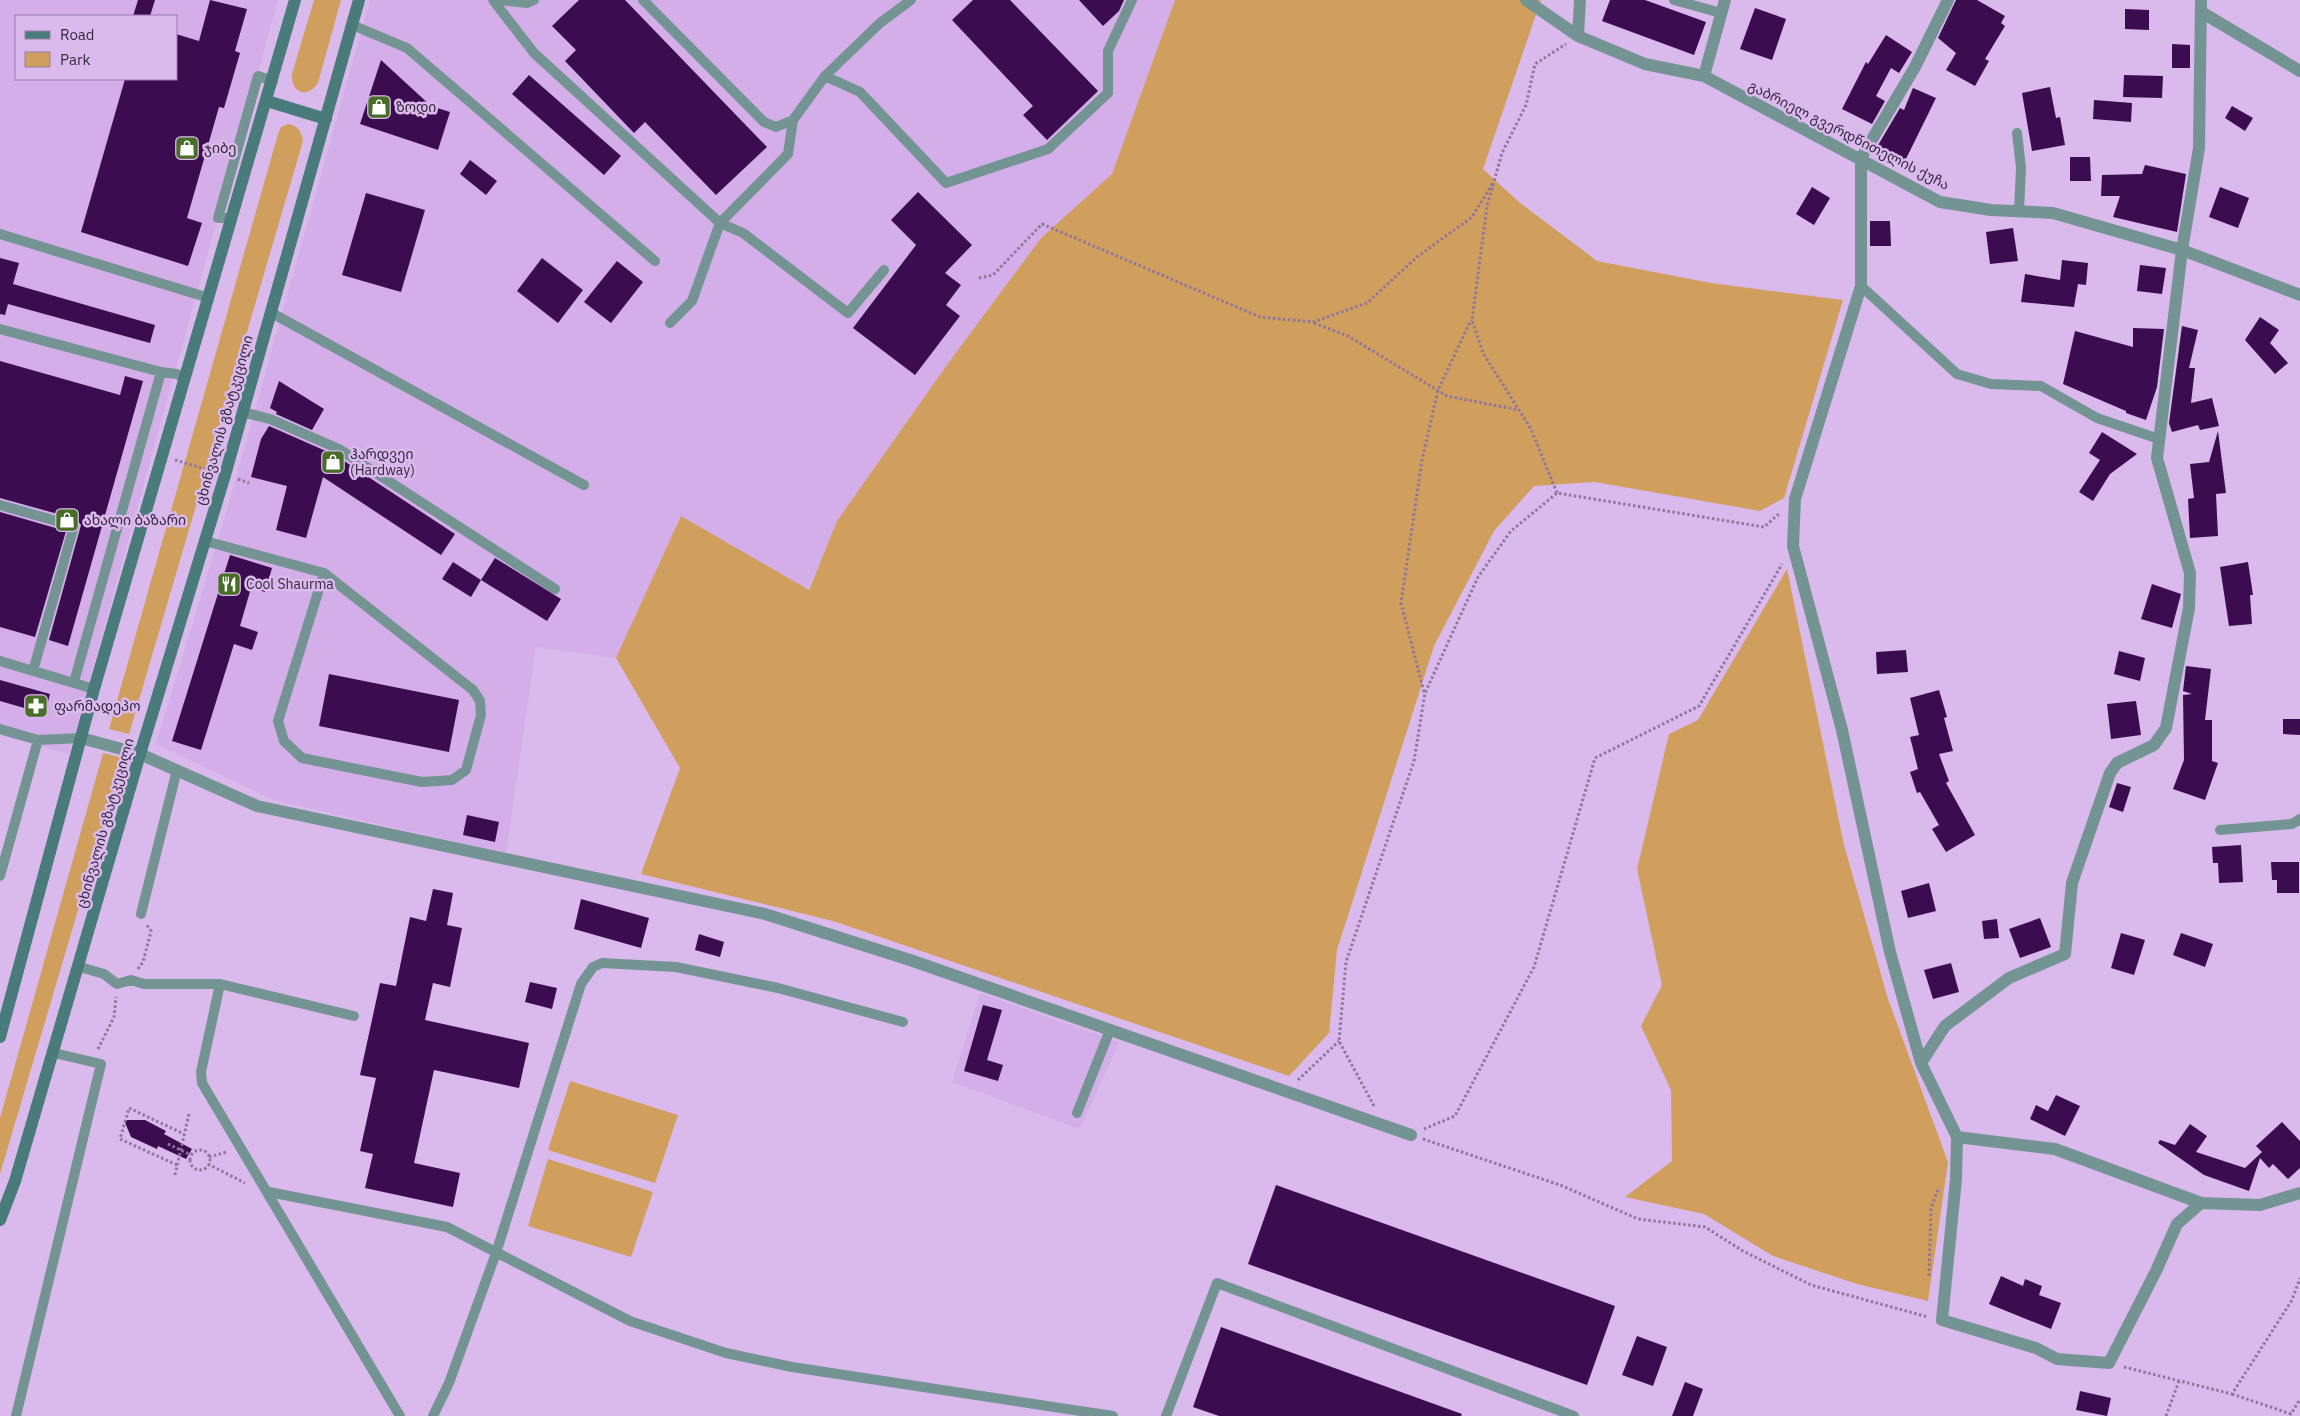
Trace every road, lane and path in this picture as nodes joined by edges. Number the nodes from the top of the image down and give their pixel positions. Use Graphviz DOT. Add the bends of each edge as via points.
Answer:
graph roads {
  1 [pos="296,0"];
  2 [pos="359,0"];
  3 [pos="493,0"];
  4 [pos="500,0"];
  5 [pos="534,0"];
  6 [pos="643,0"];
  7 [pos="910,0"];
  8 [pos="1132,0"];
  9 [pos="1526,0"];
  10 [pos="1580,0"];
  11 [pos="1674,0"];
  12 [pos="1725,0"];
  13 [pos="1948,0"];
  14 [pos="2201,0"];
  15 [pos="1721,13"];
  16 [pos="2203,13"];
  17 [pos="352,24"];
  18 [pos="1578,36"];
  19 [pos="2300,71"];
  20 [pos="825,76"];
  21 [pos="1704,76"];
  22 [pos="273,81"];
  23 [pos="267,101"];
  24 [pos="326,119"];
  25 [pos="793,120"];
  26 [pos="2017,133"];
  27 [pos="1861,158"];
  28 [pos="1493,183"];
  29 [pos="2019,211"];
  30 [pos="231,222"];
  31 [pos="720,223"];
  32 [pos="0,234"];
  33 [pos="2182,250"];
  34 [pos="655,261"];
  35 [pos="884,270"];
  36 [pos="979,278"];
  37 [pos="1861,286"];
  38 [pos="2300,296"];
  39 [pos="209,298"];
  40 [pos="270,312"];
  41 [pos="1472,320"];
  42 [pos="1313,322"];
  43 [pos="670,323"];
  44 [pos="0,329"];
  45 [pos="161,372"];
  46 [pos="185,378"];
  47 [pos="1438,390"];
  48 [pos="1520,410"];
  49 [pos="242,412"];
  50 [pos="2159,439"];
  51 [pos="163,456"];
  52 [pos="225,475"];
  53 [pos="249,483"];
  54 [pos="584,485"];
  55 [pos="1557,494"];
  56 [pos="1795,499"];
  57 [pos="0,505"];
  58 [pos="206,541"];
  59 [pos="1792,546"];
  60 [pos="324,573"];
  61 [pos="555,589"];
  62 [pos="0,661"];
  63 [pos="33,671"];
  64 [pos="74,682"];
  65 [pos="94,689"];
  66 [pos="1425,693"];
  67 [pos="0,729"];
  68 [pos="81,738"];
  69 [pos="38,740"];
  70 [pos="140,754"];
  71 [pos="177,770"];
  72 [pos="2300,819"];
  73 [pos="2220,830"];
  74 [pos="0,876"];
  75 [pos="140,914"];
  76 [pos="80,967"];
  77 [pos="131,980"];
  78 [pos="117,984"];
  79 [pos="220,984"];
  80 [pos="354,1016"];
  81 [pos="903,1022"];
  82 [pos="1110,1030"];
  83 [pos="0,1037"];
  84 [pos="1339,1041"];
  85 [pos="54,1052"];
  86 [pos="101,1064"];
  87 [pos="1921,1064"];
  88 [pos="1286,1091"];
  89 [pos="1077,1113"];
  90 [pos="189,1114"];
  91 [pos="1384,1126"];
  92 [pos="184,1134"];
  93 [pos="1411,1135"];
  94 [pos="1958,1137"];
  95 [pos="168,1144"];
  96 [pos="181,1150"];
  97 [pos="227,1152"];
  98 [pos="191,1155"];
  99 [pos="209,1158"];
  100 [pos="208,1164"];
  101 [pos="177,1165"];
  102 [pos="175,1175"];
  103 [pos="1941,1181"];
  104 [pos="269,1192"];
  105 [pos="2300,1193"];
  106 [pos="2201,1203"];
  107 [pos="0,1220"];
  108 [pos="496,1253"];
  109 [pos="1929,1277"];
  110 [pos="2300,1280"];
  111 [pos="1928,1307"];
  112 [pos="2109,1363"];
  113 [pos="2179,1381"];
  114 [pos="2232,1394"];
  115 [pos="2300,1399"];
  116 [pos="1073,1413"];
  117 [pos="16,1416"];
  118 [pos="400,1416"];
  119 [pos="433,1416"];
  120 [pos="1113,1416"];
  121 [pos="1166,1416"];
  122 [pos="1574,1416"];
  123 [pos="2166,1416"];
  1 -- 22 [label="main road"];
  2 -- 17 [label="main road, ცხინვალის გზატკეცილი"];
  3 -- 31 [label="lane" via="534,53"];
  4 -- 5 [label="lane" via="527,3"];
  6 -- 25 [label="lane" via="764,122 776,127"];
  7 -- 20 [label="lane" via="880,23"];
  8 -- 20 [label="lane" via="1108,51 1108,93 1048,149 946,183 860,92"];
  9 -- 18 [label="street, გაბრიელ გვერდწითელის ქუჩა"];
  10 -- 18 [label="street"];
  11 -- 15 [label="lane"];
  12 -- 15 [label="street"];
  13 -- 27 [label="street" via="1916,67"];
  14 -- 16 [label="street"];
  15 -- 21 [label="street"];
  16 -- 19 [label="street"];
  16 -- 33 [label="street" via="2200,148"];
  17 -- 24 [label="main road, ცხინვალის გზატკეცილი"];
  17 -- 34 [label="lane" via="406,48"];
  18 -- 21 [label="street, გაბრიელ გვერდწითელის ქუჩა" via="1645,64"];
  18 -- 28 [label="path" via="1535,64 1526,105 1502,153"];
  20 -- 25 [label="lane"];
  21 -- 27 [label="street, გაბრიელ გვერდწითელის ქუჩა"];
  22 -- 23 [label="main road"];
  22 -- 30 [label="lane" via="258,76 218,218"];
  23 -- 24 [label="main road"];
  23 -- 30 [label="main road"];
  24 -- 40 [label="main road, ცხინვალის გზატკეცილი"];
  25 -- 31 [label="lane" via="788,154"];
  26 -- 29 [label="lane" via="2021,168"];
  27 -- 29 [label="street, გაბრიელ გვერდწითელის ქუჩა" via="1940,202"];
  27 -- 37 [label="street"];
  28 -- 41 [label="path"];
  28 -- 42 [label="path" via="1472,217 1417,257 1367,303"];
  29 -- 33 [label="street, გაბრიელ გვერდწითელის ქუჩა" via="2053,213"];
  30 -- 39 [label="main road"];
  31 -- 35 [label="lane" via="743,233 848,313"];
  31 -- 43 [label="lane" via="692,301"];
  32 -- 39 [label="lane"];
  33 -- 38 [label="street, გაბრიელ გვერდწითელის ქუჩა"];
  33 -- 50 [label="street"];
  36 -- 42 [label="path" via="993,275 1042,224 1260,317"];
  37 -- 50 [label="lane" via="1957,374 1991,384 2042,386 2097,418"];
  37 -- 56 [label="street"];
  39 -- 46 [label="main road"];
  40 -- 49 [label="main road, ცხინვალის გზატკეცილი"];
  40 -- 54 [label="lane"];
  41 -- 47 [label="path"];
  41 -- 48 [label="path" via="1483,353"];
  42 -- 47 [label="path" via="1348,336"];
  44 -- 45 [label="lane"];
  45 -- 46 [label="lane"];
  45 -- 64 [label="lane"];
  46 -- 51 [label="main road"];
  47 -- 48 [label="path" via="1447,396"];
  47 -- 66 [label="path" via="1422,460 1401,603"];
  48 -- 55 [label="path"];
  49 -- 52 [label="main road, ცხინვალის გზატკეცილი"];
  49 -- 61 [label="lane" via="270,419 339,449"];
  50 -- 87 [label="street" via="2157,458 2190,573 2189,608 2166,728 2154,745 2117,763 2110,773 2072,883 2065,954 2009,978 1945,1026"];
  51 -- 52 [label="path"];
  51 -- 65 [label="main road"];
  52 -- 53 [label="path"];
  52 -- 58 [label="main road, ცხინვალის გზატკეცილი"];
  55 -- 56 [label="path" via="1764,527"];
  55 -- 66 [label="path" via="1511,531 1478,577"];
  56 -- 59 [label="street"];
  57 -- 63 [label="lane" via="74,526"];
  58 -- 60 [label="lane"];
  58 -- 70 [label="main road, ცხინვალის გზატკეცილი"];
  59 -- 87 [label="street" via="1842,730 1890,952"];
  59 -- 93 [label="path" via="1699,706 1595,758 1534,966 1455,1116"];
  60 -- 60 [label="lane" via="473,690 480,701 480,715 466,770 452,780 422,782 302,758 284,741 278,721"];
  62 -- 63 [label="lane"];
  63 -- 64 [label="lane"];
  64 -- 65 [label="lane"];
  65 -- 68 [label="main road"];
  66 -- 84 [label="path" via="1414,761 1346,962"];
  67 -- 69 [label="lane"];
  68 -- 69 [label="lane"];
  68 -- 70 [label="street"];
  68 -- 83 [label="main road"];
  69 -- 74 [label="lane"];
  70 -- 71 [label="street"];
  70 -- 76 [label="main road, ცხინვალის გზატკეცილი"];
  71 -- 75 [label="lane"];
  71 -- 82 [label="street" via="257,806 765,914 910,960"];
  72 -- 73 [label="lane" via="2292,824"];
  75 -- 77 [label="path" via="151,931 143,962"];
  76 -- 78 [label="lane" via="104,974"];
  76 -- 85 [label="main road, ცხინვალის გზატკეცილი"];
  77 -- 78 [label="lane"];
  77 -- 79 [label="lane" via="144,984"];
  78 -- 86 [label="path" via="114,1017 98,1050"];
  79 -- 80 [label="lane"];
  79 -- 104 [label="lane" via="201,1072 202,1083"];
  81 -- 108 [label="lane" via="778,988 676,967 602,963 593,967 581,984"];
  82 -- 88 [label="street"];
  82 -- 89 [label="lane"];
  84 -- 88 [label="path"];
  84 -- 91 [label="path"];
  85 -- 86 [label="lane"];
  85 -- 107 [label="main road, ცხინვალის გზატკეცილი"];
  86 -- 117 [label="lane"];
  87 -- 94 [label="street"];
  88 -- 91 [label="street"];
  90 -- 92 [label="path"];
  91 -- 93 [label="street"];
  92 -- 96 [label="path"];
  92 -- 101 [label="path" via="129,1108 120,1139"];
  93 -- 111 [label="path" via="1560,1184 1638,1219 1705,1227 1743,1251 1811,1285 1928,1317"];
  94 -- 106 [label="street" via="2055,1150"];
  94 -- 112 [label="street" via="1942,1320 2036,1348 2057,1359"];
  95 -- 96 [label="path"];
  96 -- 98 [label="path"];
  96 -- 101 [label="path"];
  97 -- 99 [label="path"];
  98 -- 99 [label="path" via="196,1150 203,1150"];
  98 -- 100 [label="path" via="190,1161 196,1168 201,1169"];
  99 -- 100 [label="path"];
  100 -- 104 [label="path"];
  101 -- 102 [label="path"];
  103 -- 109 [label="path" via="1931,1208"];
  104 -- 108 [label="lane" via="447,1227"];
  104 -- 118 [label="lane"];
  105 -- 106 [label="street" via="2260,1205"];
  106 -- 112 [label="street" via="2177,1224"];
  108 -- 116 [label="lane" via="630,1321 726,1353 792,1367"];
  108 -- 119 [label="lane" via="449,1383"];
  110 -- 114 [label="path" via="2292,1300"];
  112 -- 113 [label="path"];
  113 -- 114 [label="path"];
  113 -- 123 [label="path"];
  114 -- 115 [label="path" via="2291,1414"];
  116 -- 120 [label="lane"];
  121 -- 122 [label="lane" via="1217,1283"];
}
